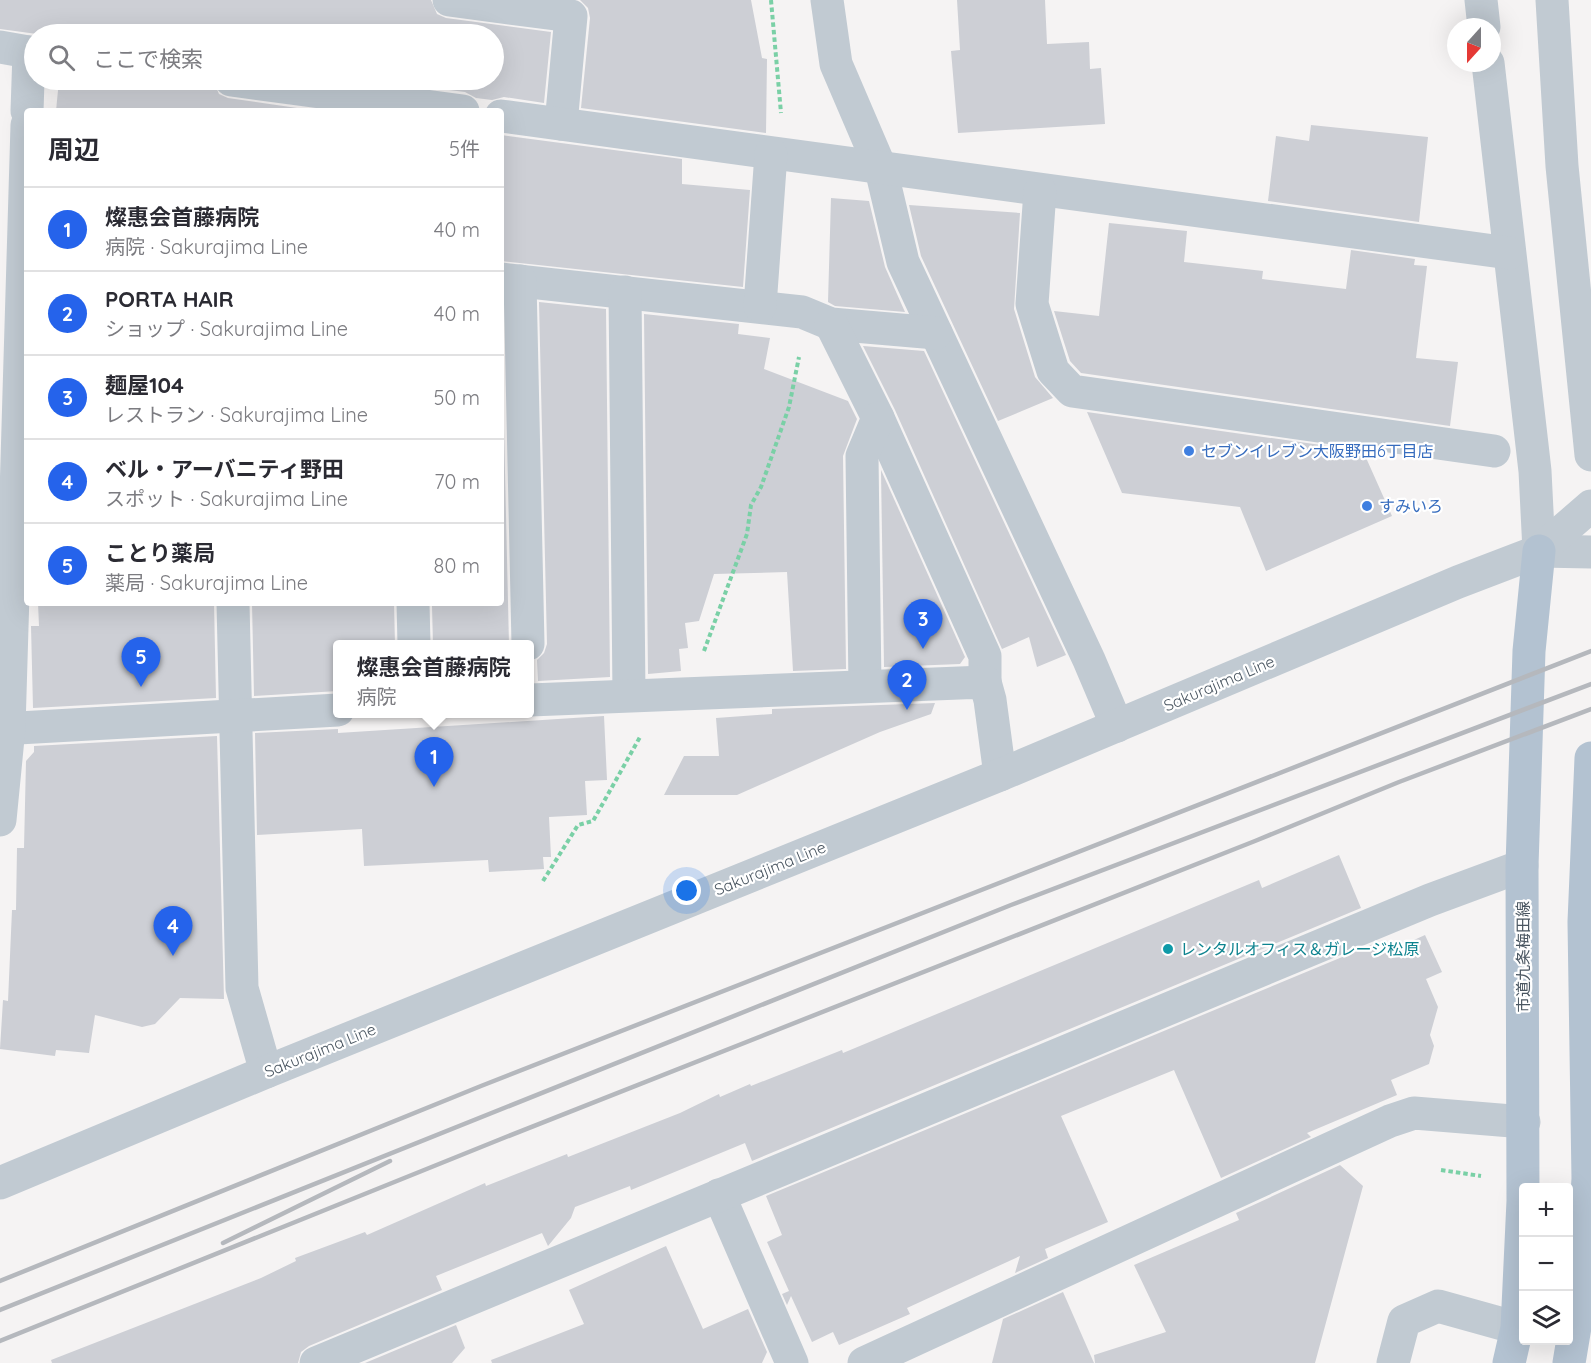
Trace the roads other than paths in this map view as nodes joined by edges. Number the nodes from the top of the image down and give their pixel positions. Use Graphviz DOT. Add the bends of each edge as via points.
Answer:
graph roads {
  1 [pos="449,0"];
  2 [pos="827,0"];
  3 [pos="1481,0"];
  4 [pos="1552,0"];
  5 [pos="1483,18"];
  6 [pos="21,51"];
  7 [pos="1489,72"];
  8 [pos="24,81"];
  9 [pos="25,90"];
  10 [pos="306,90"];
  11 [pos="27,108"];
  12 [pos="441,108"];
  13 [pos="504,116"];
  14 [pos="561,124"];
  15 [pos="24,155"];
  16 [pos="778,155"];
  17 [pos="881,168"];
  18 [pos="1040,191"];
  19 [pos="17,225"];
  20 [pos="1509,253"];
  21 [pos="511,280"];
  22 [pos="625,292"];
  23 [pos="760,306"];
  24 [pos="816,318"];
  25 [pos="936,333"];
  26 [pos="878,418"];
  27 [pos="1494,451"];
  28 [pos="1591,455"];
  29 [pos="1591,506"];
  30 [pos="1539,551"];
  31 [pos="1591,552"];
  32 [pos="234,606"];
  33 [pos="413,606"];
  34 [pos="414,640"];
  35 [pos="528,640"];
  36 [pos="985,682"];
  37 [pos="865,686"];
  38 [pos="629,694"];
  39 [pos="534,699"];
  40 [pos="333,710"];
  41 [pos="236,716"];
  42 [pos="1117,726"];
  43 [pos="5,729"];
  44 [pos="1591,758"];
  45 [pos="1000,775"];
  46 [pos="0,820"];
  47 [pos="1589,848"];
  48 [pos="1522,866"];
  49 [pos="1588,924"];
  50 [pos="266,1072"];
  51 [pos="1524,1122"];
  52 [pos="0,1183"];
  53 [pos="719,1194"];
  54 [pos="1517,1328"];
  55 [pos="316,1363"];
  56 [pos="792,1363"];
  57 [pos="864,1363"];
  58 [pos="1393,1363"];
  59 [pos="1509,1363"];
  60 [pos="1569,1363"];
  1 -- 14 [label="street" via="571,16"];
  2 -- 17 [label="street" via="836,64"];
  3 -- 5 [label="street"];
  4 -- 28 [label="street" via="1562,166"];
  6 -- 8 [label="street"];
  7 -- 20 [label="street"];
  9 -- 11 [label="street"];
  10 -- 12 [label="street"];
  13 -- 14 [label="street"];
  14 -- 16 [label="street"];
  15 -- 19 [label="street"];
  16 -- 17 [label="street"];
  16 -- 23 [label="street"];
  17 -- 18 [label="street"];
  17 -- 25 [label="street" via="903,262"];
  18 -- 20 [label="street"];
  18 -- 27 [label="street" via="1032,304 1053,371 1072,391"];
  19 -- 43 [label="street"];
  20 -- 30 [label="street" via="1535,471"];
  21 -- 22 [label="street"];
  21 -- 35 [label="street"];
  22 -- 23 [label="street"];
  22 -- 38 [label="street"];
  23 -- 24 [label="street"];
  24 -- 25 [label="street"];
  24 -- 26 [label="street"];
  25 -- 42 [label="street"];
  26 -- 36 [label="street" via="986,656"];
  26 -- 37 [label="street" via="862,456"];
  29 -- 30 [label="street, Sakurajima Line"];
  30 -- 31 [label="street, Sakurajima Line"];
  30 -- 42 [label="street, Sakurajima Line"];
  30 -- 48 [label="main road, 市道九条梅田線" via="1529,651"];
  32 -- 41 [label="street"];
  33 -- 34 [label="street"];
  36 -- 37 [label="street"];
  36 -- 45 [label="street"];
  37 -- 38 [label="street"];
  38 -- 39 [label="street"];
  40 -- 41 [label="street"];
  41 -- 43 [label="street"];
  41 -- 50 [label="street" via="242,988"];
  42 -- 45 [label="street, Sakurajima Line"];
  43 -- 46 [label="street"];
  44 -- 47 [label="main road"];
  45 -- 50 [label="street, Sakurajima Line"];
  47 -- 49 [label="main road"];
  48 -- 51 [label="main road, 市道九条梅田線"];
  48 -- 53 [label="street" via="1430,900"];
  49 -- 60 [label="main road" via="1588,1179 1579,1303"];
  50 -- 52 [label="street, Sakurajima Line"];
  51 -- 54 [label="main road, 市道九条梅田線"];
  51 -- 57 [label="street" via="1414,1113 1390,1121"];
  53 -- 55 [label="street"];
  53 -- 56 [label="street"];
  54 -- 58 [label="street" via="1438,1306 1404,1321"];
  54 -- 59 [label="main road, 市道九条梅田線"];
}
